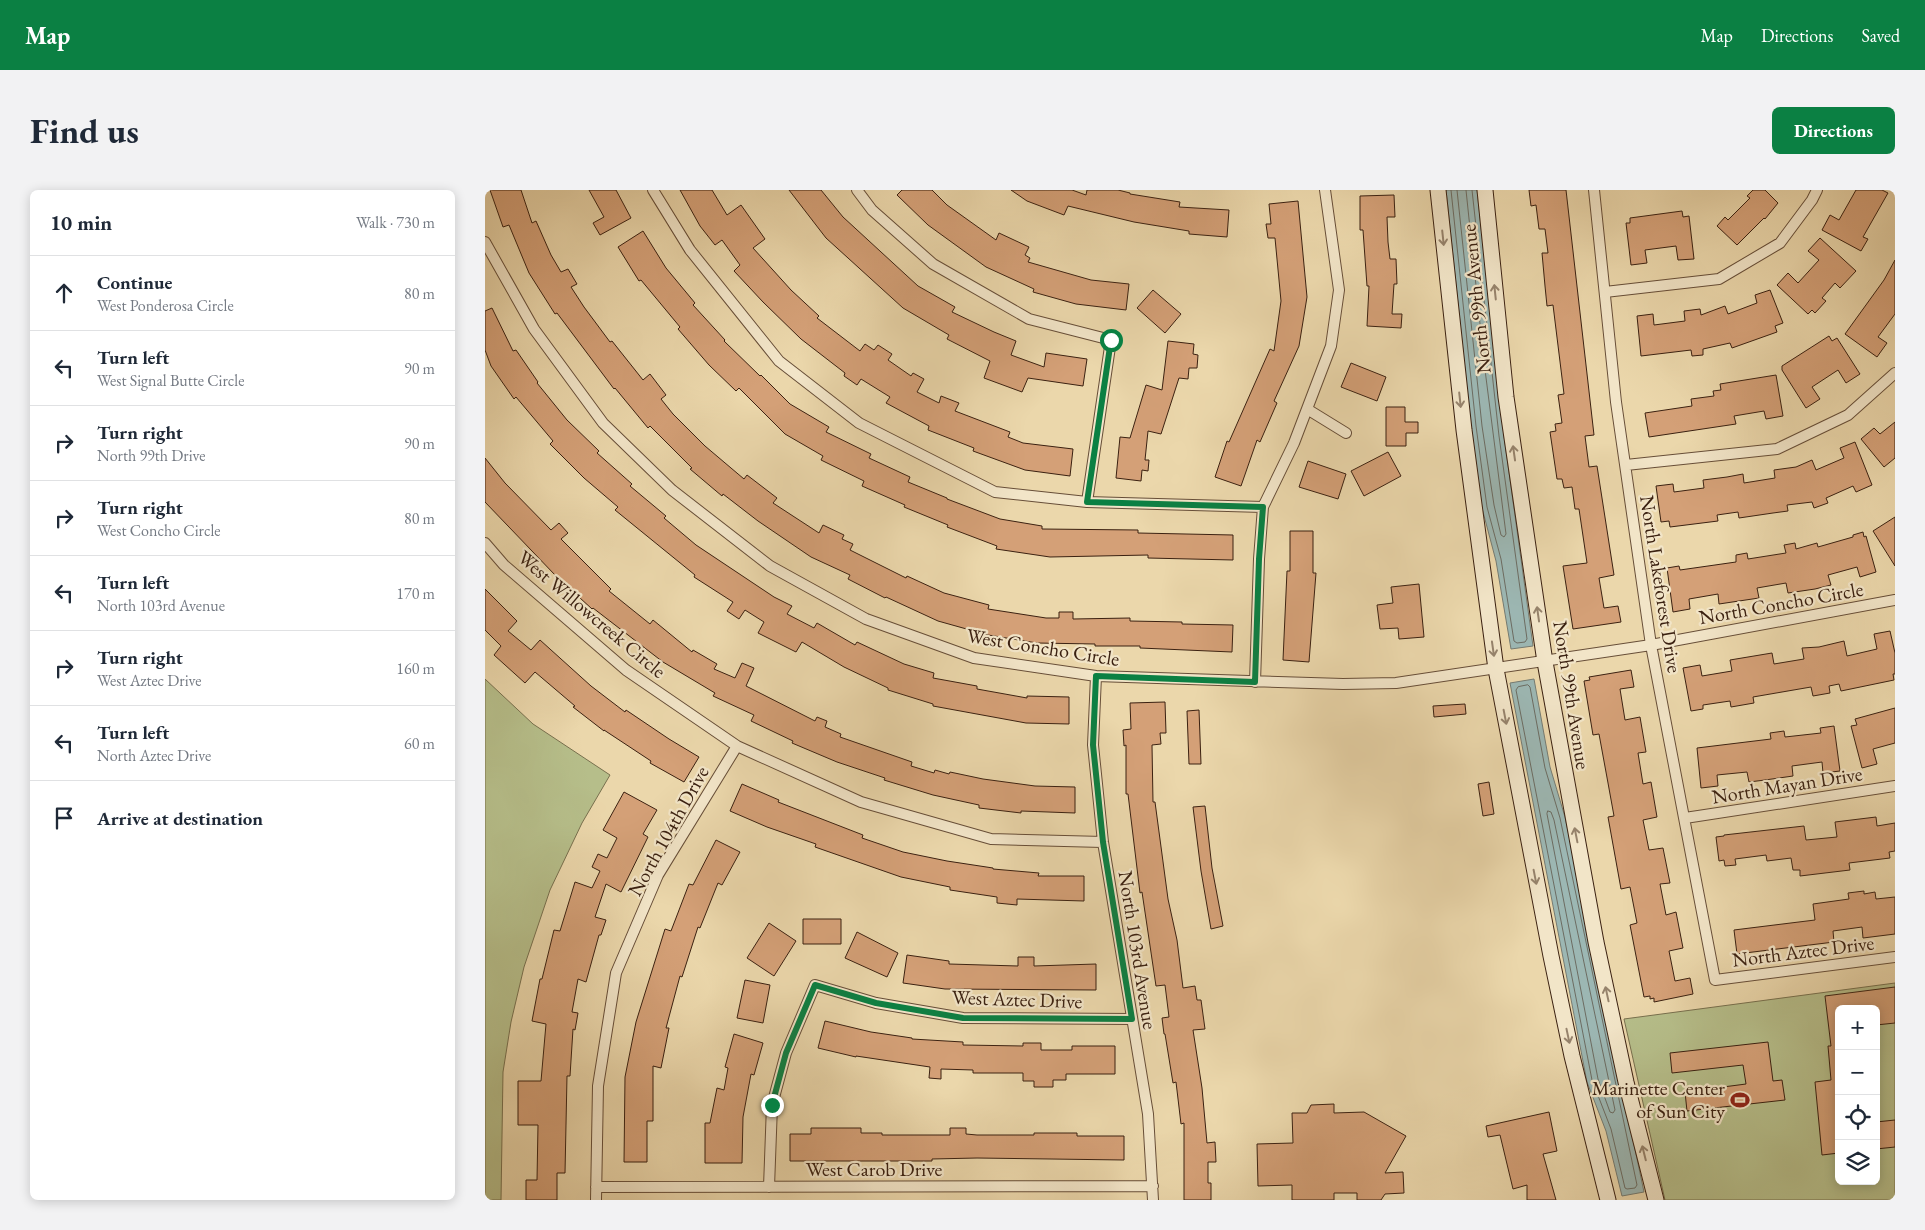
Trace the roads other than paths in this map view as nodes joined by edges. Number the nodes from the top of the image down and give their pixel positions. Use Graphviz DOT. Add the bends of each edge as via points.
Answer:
graph roads {
  1 [pos="653,190"];
  2 [pos="857,190"];
  3 [pos="1325,190"];
  4 [pos="1438,190"];
  5 [pos="1485,190"];
  6 [pos="1594,190"];
  7 [pos="1817,190"];
  8 [pos="485,242"];
  9 [pos="1605,292"];
  10 [pos="1895,373"];
  11 [pos="1307,409"];
  12 [pos="1346,433"];
  13 [pos="1626,465"];
  14 [pos="1087,502"];
  15 [pos="1263,507"];
  16 [pos="485,542"];
  17 [pos="1895,600"];
  18 [pos="1651,645"];
  19 [pos="1545,662"];
  20 [pos="1496,669"];
  21 [pos="1096,676"];
  22 [pos="1255,682"];
  23 [pos="737,746"];
  24 [pos="1895,786"];
  25 [pos="1685,818"];
  26 [pos="1103,842"];
  27 [pos="1895,957"];
  28 [pos="1715,980"];
  29 [pos="1132,1019"];
  30 [pos="769,1186"];
  31 [pos="1153,1186"];
  32 [pos="596,1187"];
  33 [pos="596,1200"];
  34 [pos="1153,1200"];
  35 [pos="1608,1200"];
  36 [pos="1656,1200"];
  1 -- 14 [label="street" via="690,250 779,361 859,423 995,492"];
  2 -- 14 [label="street" via="872,210 933,264 1029,319 1111,340"];
  3 -- 11 [label="street" via="1339,290 1331,346"];
  4 -- 20 [label="main road, North 99th Avenue, one-way" via="1464,430"];
  19 -- 5 [label="main road, North 99th Avenue, one-way" via="1506,397"];
  6 -- 9 [label="street, North Lakeforest Drive"];
  7 -- 9 [label="street" via="1780,243 1719,279"];
  8 -- 21 [label="street, West Concho Circle" via="534,329 603,423 672,490 770,566 866,619 974,658"];
  9 -- 13 [label="street, North Lakeforest Drive"];
  10 -- 13 [label="street" via="1848,414 1777,449"];
  11 -- 12 [label="street"];
  11 -- 15 [label="street"];
  13 -- 18 [label="street, North Lakeforest Drive"];
  14 -- 15 [label="street"];
  15 -- 22 [label="street"];
  16 -- 23 [label="street, West Willowcreek Circle" via="504,565 626,670"];
  17 -- 18 [label="street, North Concho Circle"];
  18 -- 19 [label="street, North Concho Circle"];
  18 -- 25 [label="street, North Lakeforest Drive"];
  19 -- 20 [label="street, North Concho Circle"];
  36 -- 19 [label="main road, North 99th Avenue, one-way" via="1626,1082 1597,942"];
  20 -- 22 [label="street, West Concho Circle" via="1396,683"];
  20 -- 35 [label="main road, North 99th Avenue, one-way" via="1553,966"];
  21 -- 22 [label="street, West Concho Circle"];
  21 -- 26 [label="street, North 103rd Avenue" via="1093,745"];
  23 -- 26 [label="street, West Willowcreek Circle" via="861,802 991,839"];
  23 -- 32 [label="street, North 104th Drive" via="658,875 616,972 598,1086"];
  24 -- 25 [label="street, North Mayan Drive"];
  25 -- 28 [label="street, North Lakeforest Drive"];
  26 -- 29 [label="street, North 103rd Avenue"];
  27 -- 28 [label="street, North Aztec Drive"];
  29 -- 30 [label="street, West Aztec Drive" via="963,1018 876,1003 815,985 786,1053 772,1105"];
  29 -- 31 [label="street, North 103rd Avenue" via="1148,1114"];
  30 -- 31 [label="street, West Carob Drive"];
  30 -- 32 [label="street, West Carob Drive"];
  31 -- 34 [label="street, North 103rd Avenue"];
  32 -- 33 [label="street, North 104th Drive"];
}
